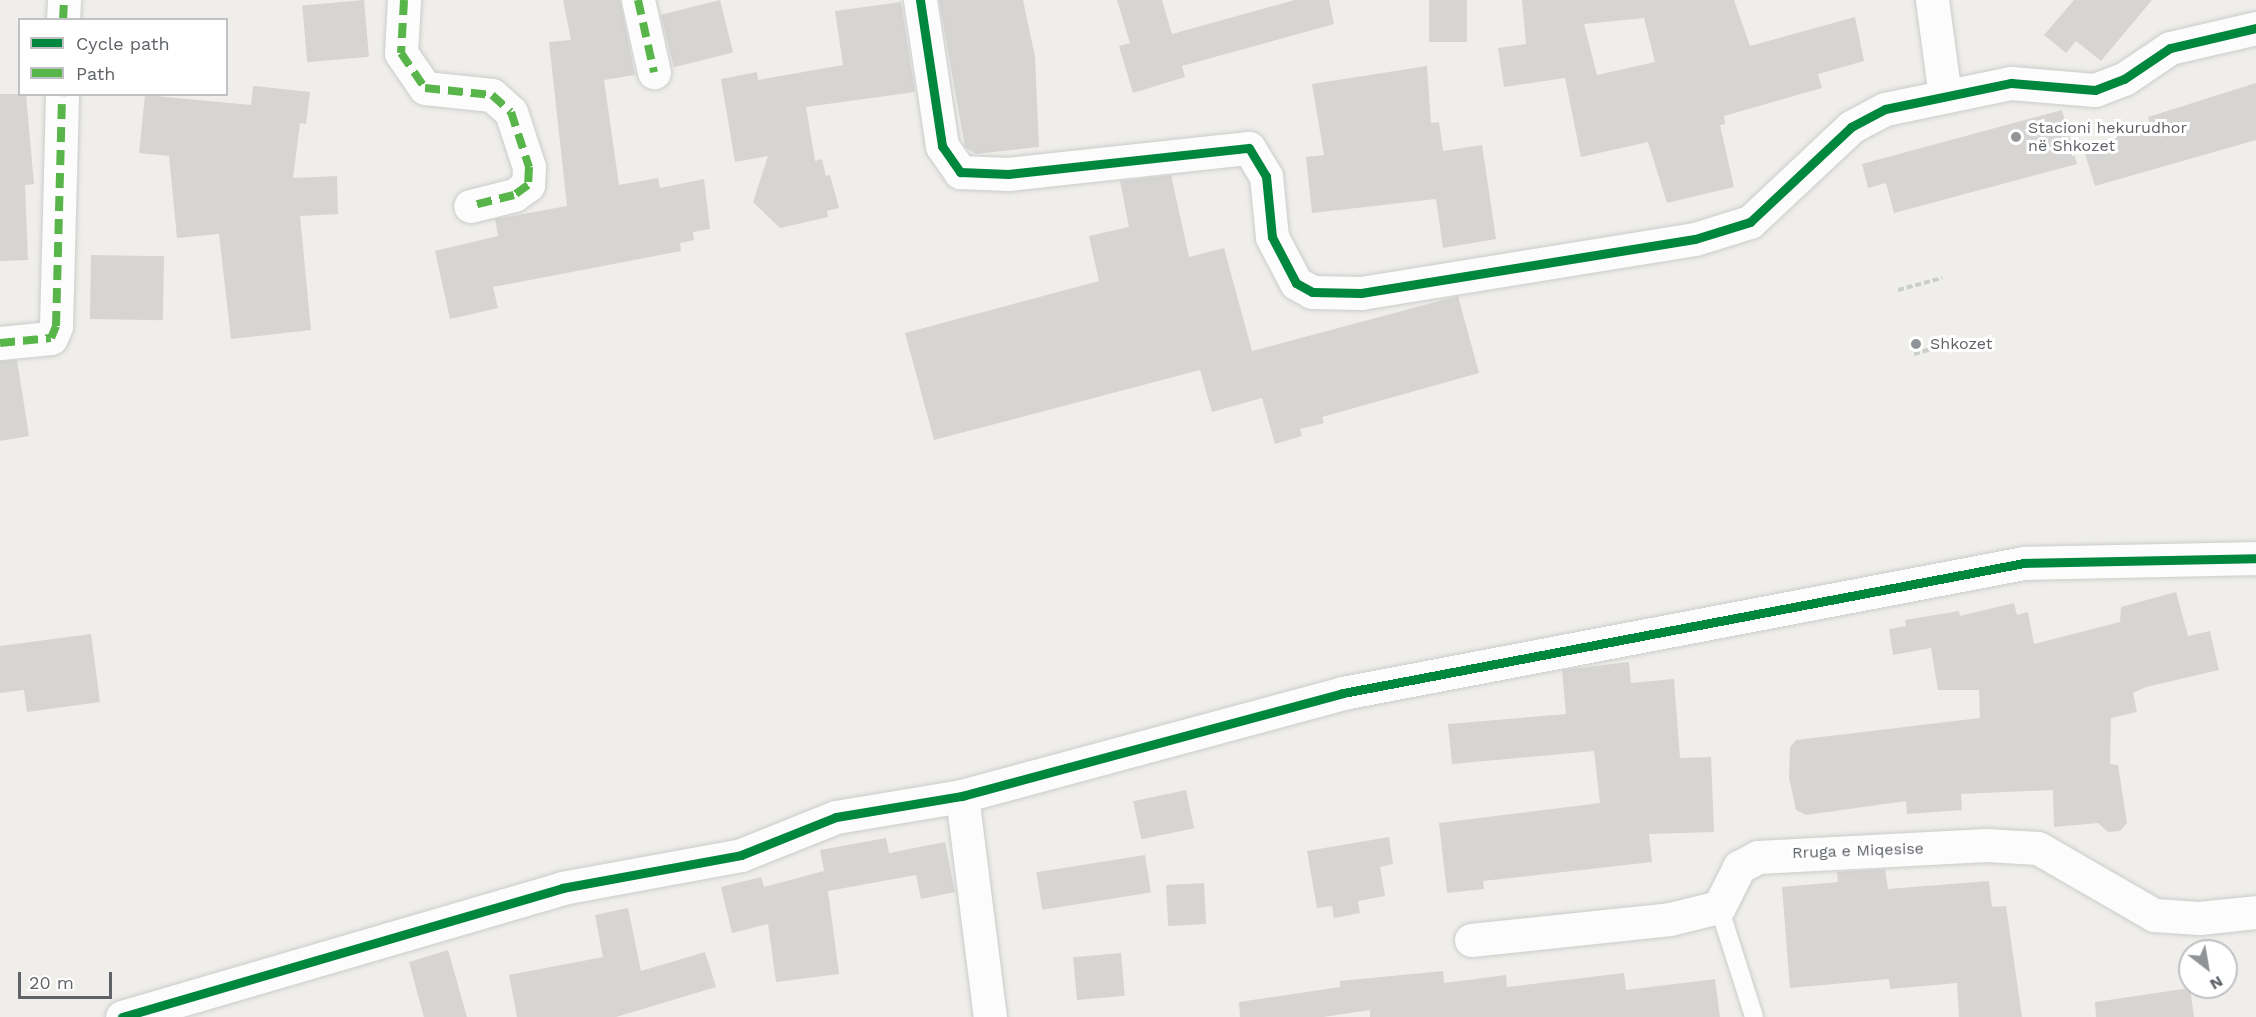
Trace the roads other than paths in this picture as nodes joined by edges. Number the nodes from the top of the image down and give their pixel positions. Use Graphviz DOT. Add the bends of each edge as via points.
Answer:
graph roads {
  1 [pos="64,0"];
  2 [pos="404,0"];
  3 [pos="638,0"];
  4 [pos="920,0"];
  5 [pos="1932,0"];
  6 [pos="63,18"];
  7 [pos="2256,28"];
  8 [pos="654,72"];
  9 [pos="62,96"];
  10 [pos="1945,96"];
  11 [pos="470,206"];
  12 [pos="0,344"];
  13 [pos="2256,558"];
  14 [pos="962,796"];
  15 [pos="1719,907"];
  16 [pos="2256,912"];
  17 [pos="1471,940"];
  18 [pos="122,1017"];
  19 [pos="990,1017"];
  20 [pos="1754,1017"];
  1 -- 6 [label="street"];
  2 -- 11 [label="street" via="401,53 425,88 492,96 511,112 529,166 528,185 514,195"];
  3 -- 8 [label="street"];
  4 -- 10 [label="street" via="942,146 960,172 1008,174 1249,148 1266,176 1272,237 1296,283 1312,292 1361,293 1695,239 1750,222 1851,127 1885,109"];
  5 -- 10 [label="street"];
  7 -- 10 [label="street" via="2170,48 2124,79 2095,90 2011,83"];
  9 -- 12 [label="street" via="56,326 51,338"];
  13 -- 14 [label="street" via="2024,563 1952,576 1342,693"];
  14 -- 18 [label="street" via="868,808 741,855 562,888"];
  14 -- 19 [label="street"];
  15 -- 16 [label="street, Rruga e Miqesise" via="1739,867 1758,857 2020,845 2053,855 2154,915 2199,918"];
  15 -- 17 [label="street" via="1670,919"];
  15 -- 20 [label="lane"];
}
